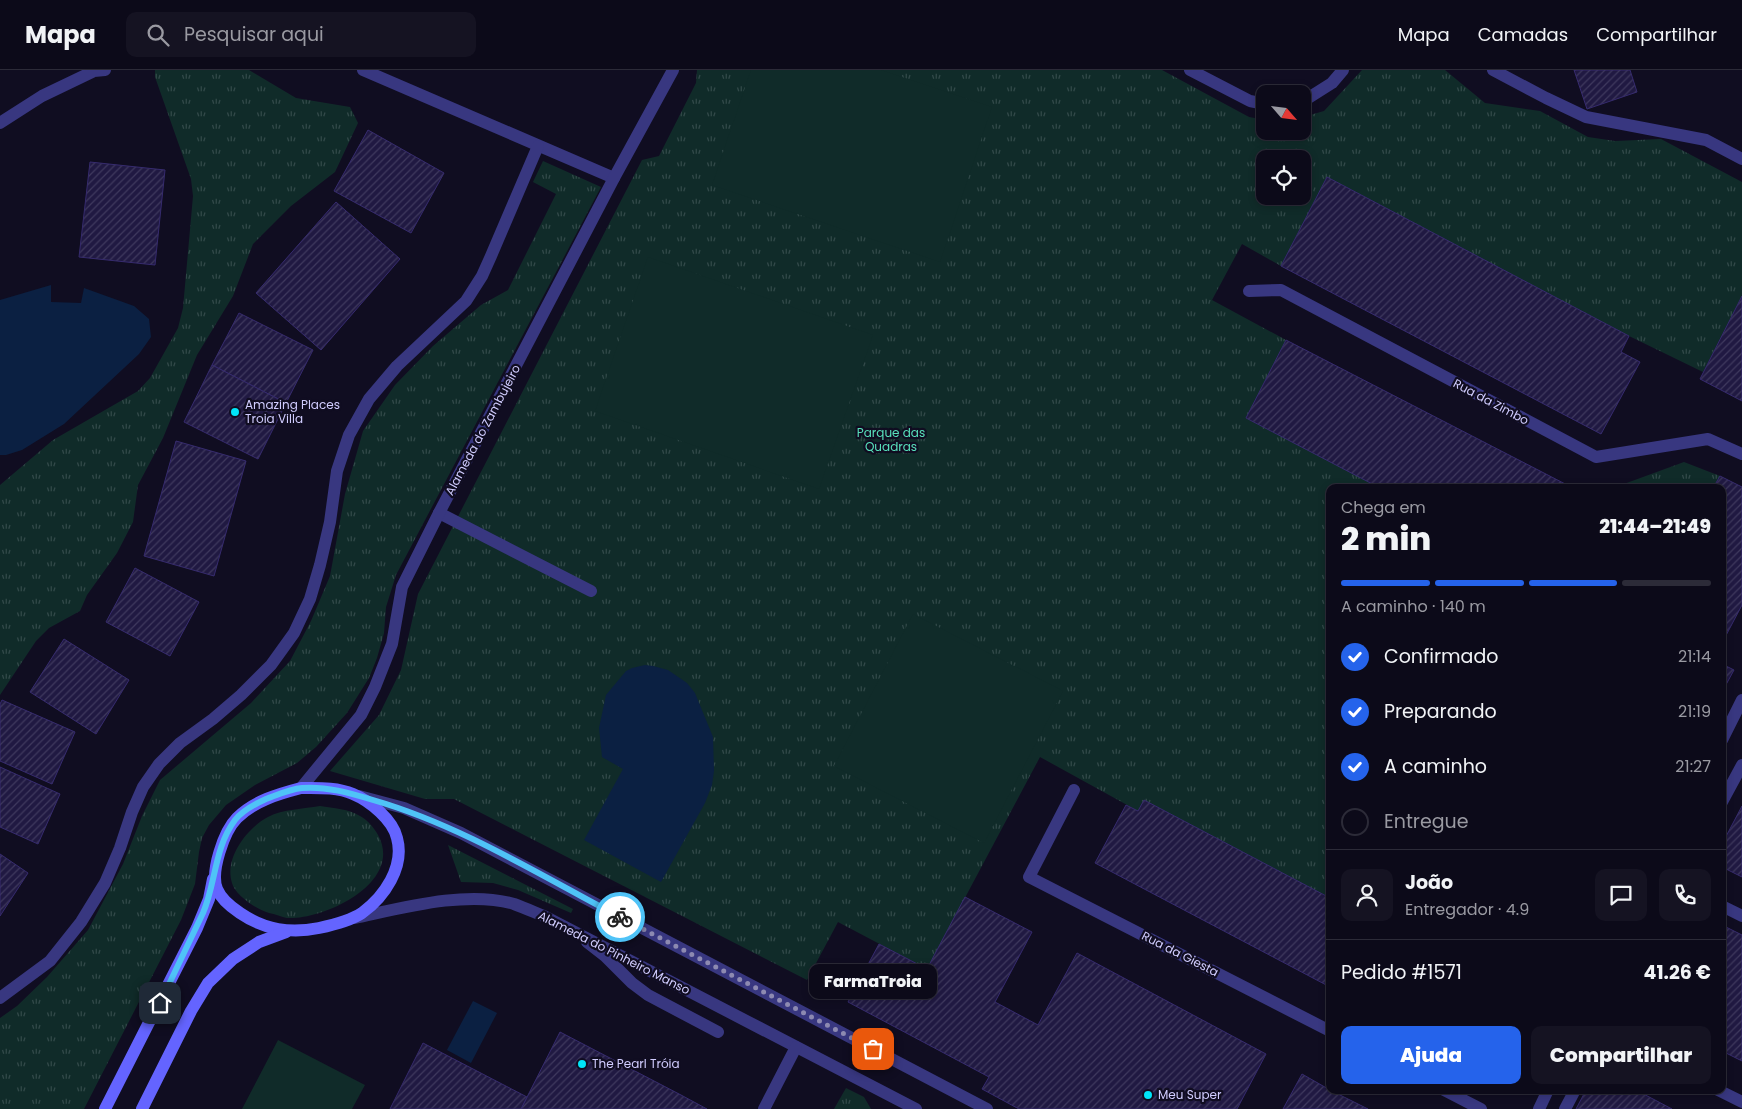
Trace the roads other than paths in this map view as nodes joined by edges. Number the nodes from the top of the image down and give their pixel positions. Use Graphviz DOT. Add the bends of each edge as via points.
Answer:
graph roads {
  1 [pos="105,70"];
  2 [pos="363,70"];
  3 [pos="673,70"];
  4 [pos="1190,70"];
  5 [pos="1342,70"];
  6 [pos="1493,70"];
  7 [pos="1311,96"];
  8 [pos="1256,102"];
  9 [pos="0,123"];
  10 [pos="538,146"];
  11 [pos="1742,159"];
  12 [pos="614,178"];
  13 [pos="1249,291"];
  14 [pos="1742,454"];
  15 [pos="439,513"];
  16 [pos="591,591"];
  17 [pos="1742,700"];
  18 [pos="1726,732"];
  19 [pos="1742,765"];
  20 [pos="301,788"];
  21 [pos="1074,790"];
  22 [pos="352,794"];
  23 [pos="1726,795"];
  24 [pos="216,861"];
  25 [pos="1726,908"];
  26 [pos="1742,916"];
  27 [pos="348,919"];
  28 [pos="569,929"];
  29 [pos="287,932"];
  30 [pos="0,998"];
  31 [pos="1326,1029"];
  32 [pos="718,1032"];
  33 [pos="796,1047"];
  34 [pos="1452,1094"];
  35 [pos="1546,1094"];
  36 [pos="1573,1094"];
  37 [pos="1726,1094"];
  38 [pos="1742,1102"];
  39 [pos="104,1109"];
  40 [pos="142,1109"];
  41 [pos="764,1109"];
  42 [pos="916,1109"];
  43 [pos="987,1109"];
  44 [pos="1481,1109"];
  45 [pos="1539,1109"];
  46 [pos="1565,1109"];
  1 -- 9 [label="street" via="94,71 42,96"];
  2 -- 10 [label="street"];
  3 -- 12 [label="street, Alameda do Zambujeiro"];
  4 -- 8 [label="street"];
  5 -- 7 [label="street" via="1332,83"];
  6 -- 11 [label="street" via="1586,117 1706,140"];
  10 -- 12 [label="street"];
  10 -- 30 [label="street" via="482,276 466,302 397,366 370,400 349,435 336,471 330,522 320,565 310,599 294,633 271,666 159,764 143,787 105,883 81,922 50,961"];
  12 -- 15 [label="street, Alameda do Zambujeiro"];
  13 -- 14 [label="street, Rua da Zimbo" via="1281,290 1596,457 1708,439"];
  15 -- 16 [label="street"];
  15 -- 20 [label="street, Alameda do Zambujeiro" via="402,587 392,644 361,715"];
  17 -- 18 [label="street"];
  19 -- 23 [label="street"];
  20 -- 22 [label="main road" via="328,788"];
  20 -- 24 [label="main road" via="254,805 235,819"];
  21 -- 31 [label="street, Rua da Giesta" via="1029,876"];
  22 -- 27 [label="main road" via="370,803 386,818 398,838 398,856 395,873 382,894 361,914"];
  22 -- 43 [label="street" via="404,808 461,833"];
  24 -- 29 [label="main road" via="216,888 228,905 246,917"];
  24 -- 39 [label="main road" via="209,899 197,928"];
  25 -- 26 [label="street"];
  27 -- 28 [label="street, Alameda do Pinheiro Manso" via="452,900 478,899 513,904"];
  27 -- 29 [label="main road"];
  28 -- 32 [label="street" via="605,956 632,983"];
  28 -- 33 [label="street, Alameda do Pinheiro Manso"];
  29 -- 40 [label="main road" via="259,942 233,959 208,983"];
  33 -- 41 [label="street"];
  33 -- 42 [label="street, Alameda do Pinheiro Manso"];
  34 -- 44 [label="street"];
  35 -- 45 [label="street"];
  36 -- 46 [label="street"];
  37 -- 38 [label="street"];
}
